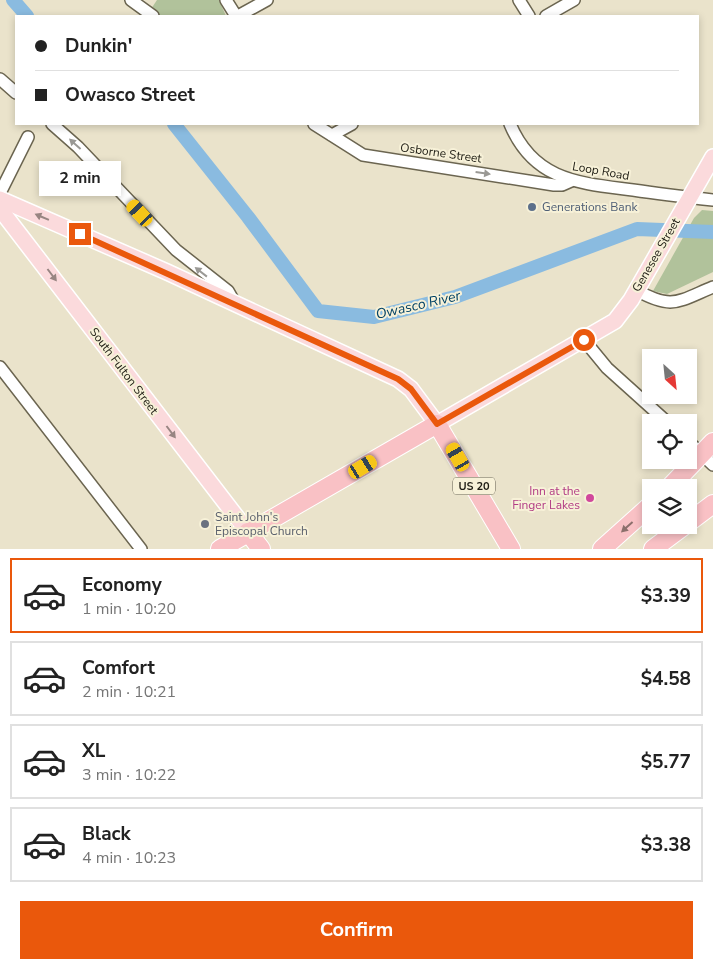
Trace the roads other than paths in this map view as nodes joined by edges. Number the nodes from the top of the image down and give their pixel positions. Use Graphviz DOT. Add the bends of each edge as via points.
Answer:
graph roads {
  1 [pos="131,0"];
  2 [pos="226,0"];
  3 [pos="267,0"];
  4 [pos="519,0"];
  5 [pos="574,0"];
  6 [pos="152,15"];
  7 [pos="236,15"];
  8 [pos="239,15"];
  9 [pos="528,15"];
  10 [pos="548,15"];
  11 [pos="0,79"];
  12 [pos="15,92"];
  13 [pos="53,125"];
  14 [pos="316,125"];
  15 [pos="350,125"];
  16 [pos="511,125"];
  17 [pos="332,135"];
  18 [pos="28,138"];
  19 [pos="713,156"];
  20 [pos="571,181"];
  21 [pos="0,193"];
  22 [pos="690,198"];
  23 [pos="0,199"];
  24 [pos="713,200"];
  25 [pos="18,206"];
  26 [pos="3,218"];
  27 [pos="713,287"];
  28 [pos="636,290"];
  29 [pos="236,304"];
  30 [pos="584,340"];
  31 [pos="0,367"];
  32 [pos="658,414"];
  33 [pos="437,424"];
  34 [pos="697,447"];
  35 [pos="709,454"];
  36 [pos="680,479"];
  37 [pos="713,504"];
  38 [pos="642,513"];
  39 [pos="697,516"];
  40 [pos="248,532"];
  41 [pos="673,534"];
  42 [pos="141,549"];
  43 [pos="220,549"];
  44 [pos="261,549"];
  45 [pos="510,549"];
  46 [pos="602,549"];
  47 [pos="654,549"];
  1 -- 6 [label="street"];
  2 -- 7 [label="street"];
  3 -- 8 [label="street"];
  4 -- 9 [label="street"];
  5 -- 10 [label="street"];
  11 -- 12 [label="street"];
  29 -- 13 [label="street, one-way" via="228,291 176,250"];
  14 -- 17 [label="street, Osborne Street"];
  15 -- 17 [label="street"];
  16 -- 20 [label="street, Loop Road" via="524,149 541,166"];
  17 -- 20 [label="street, Osborne Street, one-way" via="363,155 554,185"];
  18 -- 21 [label="street"];
  19 -- 22 [label="main road, Genesee Street"];
  20 -- 22 [label="street, Loop Road"];
  22 -- 24 [label="street, Loop Road"];
  22 -- 28 [label="main road, Genesee Street"];
  23 -- 25 [label="main road"];
  25 -- 26 [label="main road"];
  29 -- 25 [label="main road, one-way"];
  26 -- 40 [label="main road, South Fulton Street, one-way"];
  27 -- 28 [label="street" via="678,302 666,303"];
  28 -- 30 [label="main road, Genesee Street" via="615,321"];
  29 -- 33 [label="main road" via="398,379 411,389"];
  30 -- 32 [label="street" via="607,368"];
  30 -- 33 [label="main road, Genesee Street"];
  31 -- 42 [label="street"];
  33 -- 40 [label="highway"];
  33 -- 45 [label="highway, US 20"];
  34 -- 35 [label="street"];
  35 -- 36 [label="highway"];
  37 -- 39 [label="highway"];
  38 -- 46 [label="highway, one-way"];
  40 -- 43 [label="highway"];
  40 -- 44 [label="highway"];
  41 -- 47 [label="highway"];
}
